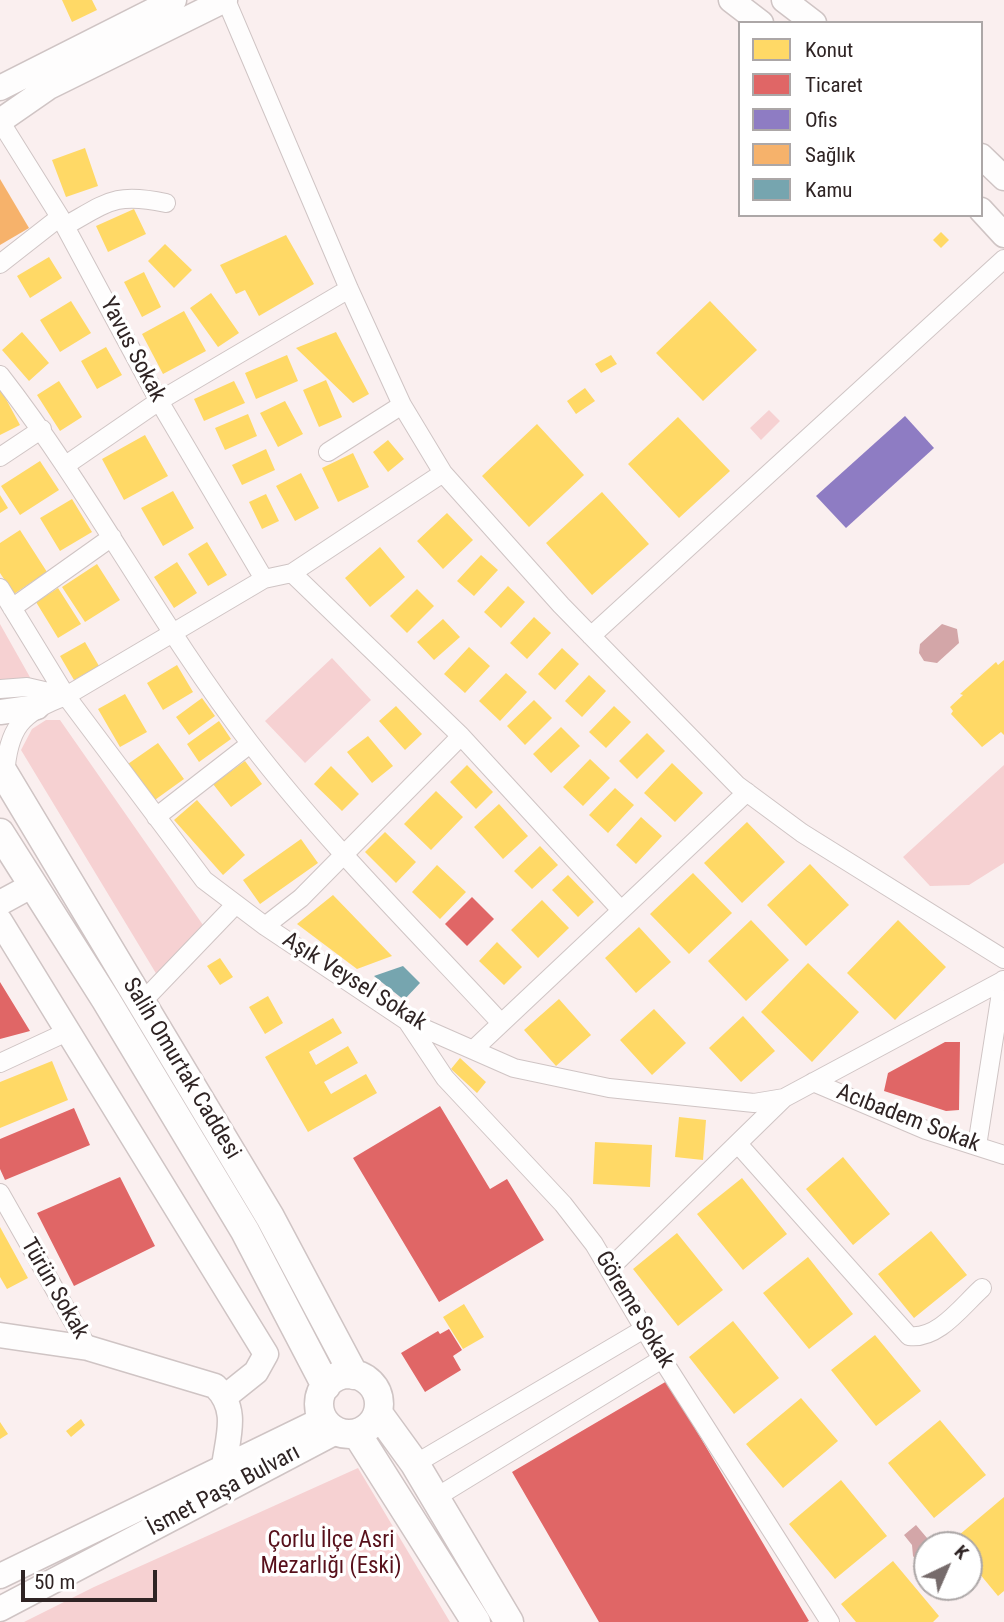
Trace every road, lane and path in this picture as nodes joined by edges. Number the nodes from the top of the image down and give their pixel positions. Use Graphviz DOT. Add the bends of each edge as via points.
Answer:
graph roads {
  1 [pos="174,0"];
  2 [pos="225,0"];
  3 [pos="731,0"];
  4 [pos="784,0"];
  5 [pos="758,21"];
  6 [pos="811,21"];
  7 [pos="0,88"];
  8 [pos="0,121"];
  9 [pos="983,158"];
  10 [pos="1004,178"];
  11 [pos="166,203"];
  12 [pos="983,212"];
  13 [pos="63,222"];
  14 [pos="1004,235"];
  15 [pos="1004,259"];
  16 [pos="0,264"];
  17 [pos="349,289"];
  18 [pos="0,375"];
  19 [pos="159,401"];
  20 [pos="402,405"];
  21 [pos="42,429"];
  22 [pos="328,452"];
  23 [pos="0,457"];
  24 [pos="66,465"];
  25 [pos="443,473"];
  26 [pos="112,537"];
  27 [pos="292,573"];
  28 [pos="264,579"];
  29 [pos="0,588"];
  30 [pos="12,608"];
  31 [pos="173,635"];
  32 [pos="591,636"];
  33 [pos="0,689"];
  34 [pos="66,696"];
  35 [pos="37,707"];
  36 [pos="0,712"];
  37 [pos="461,736"];
  38 [pos="250,744"];
  39 [pos="3,771"];
  40 [pos="747,792"];
  41 [pos="156,817"];
  42 [pos="0,833"];
  43 [pos="344,853"];
  44 [pos="33,885"];
  45 [pos="0,904"];
  46 [pos="236,904"];
  47 [pos="620,909"];
  48 [pos="0,921"];
  49 [pos="265,926"];
  50 [pos="1004,959"];
  51 [pos="1004,980"];
  52 [pos="141,1003"];
  53 [pos="407,1021"];
  54 [pos="501,1023"];
  55 [pos="69,1031"];
  56 [pos="474,1049"];
  57 [pos="0,1063"];
  58 [pos="813,1082"];
  59 [pos="784,1098"];
  60 [pos="738,1144"];
  61 [pos="977,1146"];
  62 [pos="1004,1155"];
  63 [pos="0,1194"];
  64 [pos="610,1269"];
  65 [pos="982,1288"];
  66 [pos="644,1328"];
  67 [pos="0,1335"];
  68 [pos="88,1348"];
  69 [pos="662,1359"];
  70 [pos="354,1375"];
  71 [pos="326,1385"];
  72 [pos="226,1395"];
  73 [pos="378,1413"];
  74 [pos="339,1428"];
  75 [pos="415,1464"];
  76 [pos="224,1466"];
  77 [pos="435,1498"];
  78 [pos="0,1576"];
  79 [pos="0,1609"];
  80 [pos="476,1622"];
  81 [pos="509,1622"];
  82 [pos="830,1622"];
  1 -- 7 [label="street"];
  2 -- 8 [label="street" via="49,87"];
  2 -- 17 [label="street"];
  3 -- 5 [label="street"];
  4 -- 6 [label="street"];
  8 -- 13 [label="street, Yavus Sokak"];
  9 -- 10 [label="street"];
  11 -- 13 [label="street" via="117,197"];
  12 -- 14 [label="street"];
  13 -- 16 [label="street"];
  13 -- 19 [label="street, Yavus Sokak"];
  15 -- 32 [label="street"];
  17 -- 19 [label="street"];
  17 -- 20 [label="street"];
  18 -- 21 [label="street"];
  19 -- 24 [label="street"];
  19 -- 28 [label="street, Yavus Sokak"];
  20 -- 22 [label="street"];
  20 -- 25 [label="street"];
  21 -- 23 [label="street"];
  21 -- 24 [label="street"];
  24 -- 26 [label="street"];
  25 -- 27 [label="street"];
  25 -- 32 [label="street"];
  26 -- 30 [label="street"];
  26 -- 31 [label="street"];
  27 -- 28 [label="street"];
  27 -- 37 [label="street"];
  28 -- 31 [label="street"];
  29 -- 30 [label="street, Aşık Veysel Sokak"];
  30 -- 34 [label="street, Aşık Veysel Sokak"];
  31 -- 34 [label="street"];
  31 -- 38 [label="street"];
  32 -- 40 [label="street"];
  33 -- 34 [label="street" via="27,687"];
  34 -- 35 [label="street"];
  34 -- 41 [label="street, Aşık Veysel Sokak"];
  35 -- 36 [label="street"];
  35 -- 39 [label="street" via="14,731"];
  37 -- 43 [label="street"];
  37 -- 47 [label="street"];
  38 -- 41 [label="street"];
  38 -- 43 [label="street"];
  39 -- 52 [label="main road, Salih Omurtak Caddesi"];
  40 -- 47 [label="street"];
  40 -- 50 [label="street" via="802,833"];
  41 -- 46 [label="street, Aşık Veysel Sokak" via="204,880"];
  42 -- 44 [label="main road, Salih Omurtak Caddesi"];
  43 -- 49 [label="street" via="301,898"];
  43 -- 54 [label="street"];
  44 -- 45 [label="street"];
  44 -- 71 [label="main road, Salih Omurtak Caddesi" via="245,1231"];
  46 -- 49 [label="street, Aşık Veysel Sokak"];
  46 -- 52 [label="street"];
  47 -- 54 [label="street"];
  48 -- 55 [label="street"];
  49 -- 53 [label="street, Aşık Veysel Sokak"];
  51 -- 58 [label="street, Aşık Veysel Sokak"];
  51 -- 61 [label="street"];
  52 -- 70 [label="main road, Salih Omurtak Caddesi" via="270,1217"];
  53 -- 56 [label="street, Aşık Veysel Sokak"];
  53 -- 64 [label="street, Göreme Sokak" via="445,1077 563,1204"];
  54 -- 56 [label="street"];
  55 -- 57 [label="street"];
  55 -- 72 [label="street" via="266,1354 256,1372"];
  56 -- 59 [label="street, Aşık Veysel Sokak" via="514,1068 609,1088 754,1104"];
  58 -- 59 [label="street, Aşık Veysel Sokak"];
  58 -- 61 [label="street, Acıbadem Sokak" via="926,1130"];
  59 -- 60 [label="street"];
  60 -- 64 [label="street"];
  60 -- 65 [label="street" via="909,1336 920,1338 934,1332"];
  61 -- 62 [label="street, Acıbadem Sokak"];
  63 -- 68 [label="street, Türün Sokak"];
  64 -- 66 [label="street, Göreme Sokak"];
  66 -- 69 [label="street, Göreme Sokak"];
  66 -- 75 [label="street"];
  67 -- 68 [label="street"];
  68 -- 72 [label="street" via="215,1386"];
  69 -- 77 [label="street"];
  69 -- 82 [label="street, Göreme Sokak"];
  70 -- 71 [label="main road" via="336,1377"];
  70 -- 73 [label="main road" via="364,1378 377,1392"];
  71 -- 74 [label="main road" via="319,1400"];
  72 -- 76 [label="street" via="232,1411"];
  73 -- 74 [label="main road" via="374,1422"];
  73 -- 75 [label="main road"];
  74 -- 76 [label="street, İsmet Paşa Bulvarı"];
  74 -- 79 [label="street, İsmet Paşa Bulvarı"];
  74 -- 80 [label="main road"];
  75 -- 77 [label="main road"];
  76 -- 78 [label="street, İsmet Paşa Bulvarı"];
  77 -- 81 [label="main road"];
}
